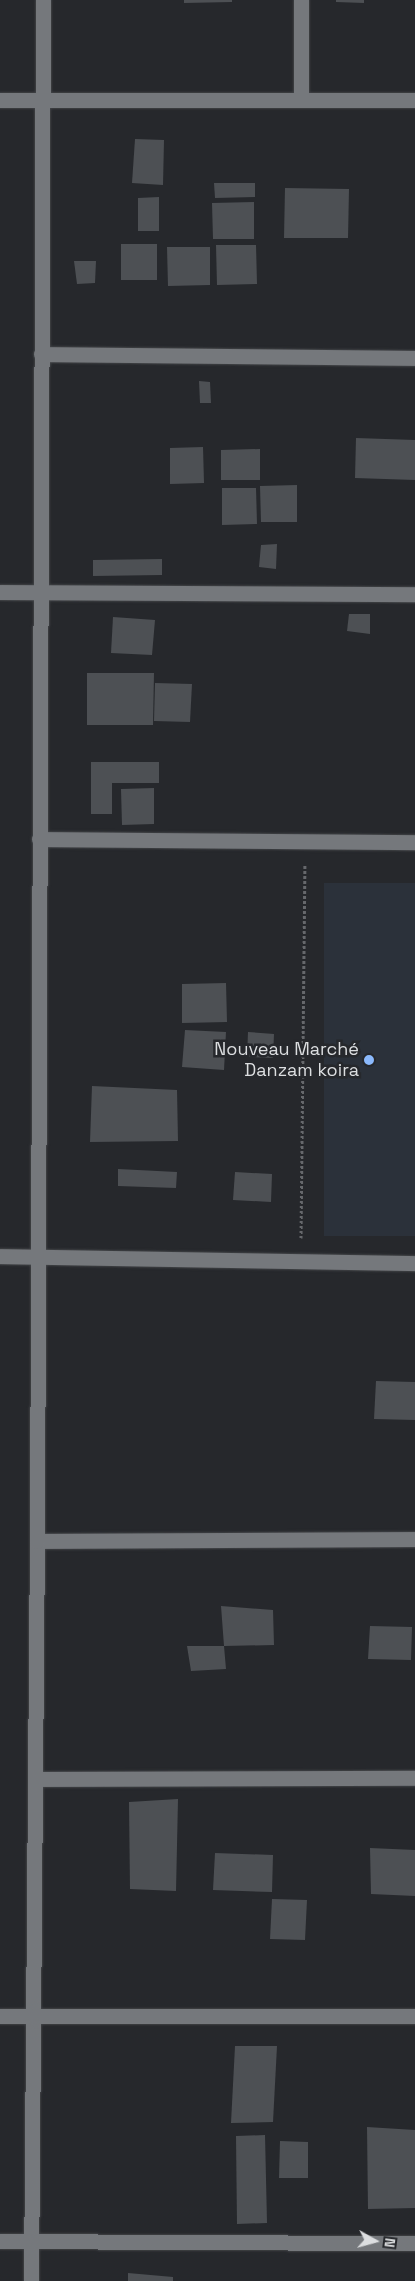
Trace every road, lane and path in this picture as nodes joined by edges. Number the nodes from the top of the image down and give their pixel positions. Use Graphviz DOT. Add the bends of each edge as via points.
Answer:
graph roads {
  1 [pos="43,0"];
  2 [pos="302,0"];
  3 [pos="0,100"];
  4 [pos="42,100"];
  5 [pos="301,100"];
  6 [pos="415,100"];
  7 [pos="41,354"];
  8 [pos="415,358"];
  9 [pos="0,592"];
  10 [pos="40,592"];
  11 [pos="415,594"];
  12 [pos="39,839"];
  13 [pos="305,842"];
  14 [pos="415,842"];
  15 [pos="0,1256"];
  16 [pos="36,1257"];
  17 [pos="301,1262"];
  18 [pos="415,1264"];
  19 [pos="415,1539"];
  20 [pos="38,1541"];
  21 [pos="415,1778"];
  22 [pos="35,1779"];
  23 [pos="0,2016"];
  24 [pos="32,2016"];
  25 [pos="415,2016"];
  26 [pos="0,2241"];
  27 [pos="31,2241"];
  28 [pos="415,2243"];
  29 [pos="31,2281"];
  1 -- 4 [label="street"];
  2 -- 5 [label="street"];
  3 -- 4 [label="street"];
  4 -- 5 [label="street"];
  4 -- 7 [label="street"];
  5 -- 6 [label="street"];
  7 -- 8 [label="street"];
  7 -- 10 [label="street"];
  9 -- 10 [label="street"];
  10 -- 11 [label="street"];
  10 -- 12 [label="street"];
  12 -- 13 [label="street"];
  12 -- 16 [label="street"];
  13 -- 14 [label="street"];
  13 -- 17 [label="path"];
  15 -- 16 [label="street"];
  16 -- 17 [label="street"];
  16 -- 20 [label="street"];
  17 -- 18 [label="street"];
  19 -- 20 [label="street"];
  20 -- 22 [label="street"];
  21 -- 22 [label="street"];
  22 -- 24 [label="street"];
  23 -- 24 [label="street"];
  24 -- 25 [label="street"];
  24 -- 27 [label="street"];
  26 -- 27 [label="street"];
  27 -- 28 [label="street"];
  27 -- 29 [label="street"];
}
